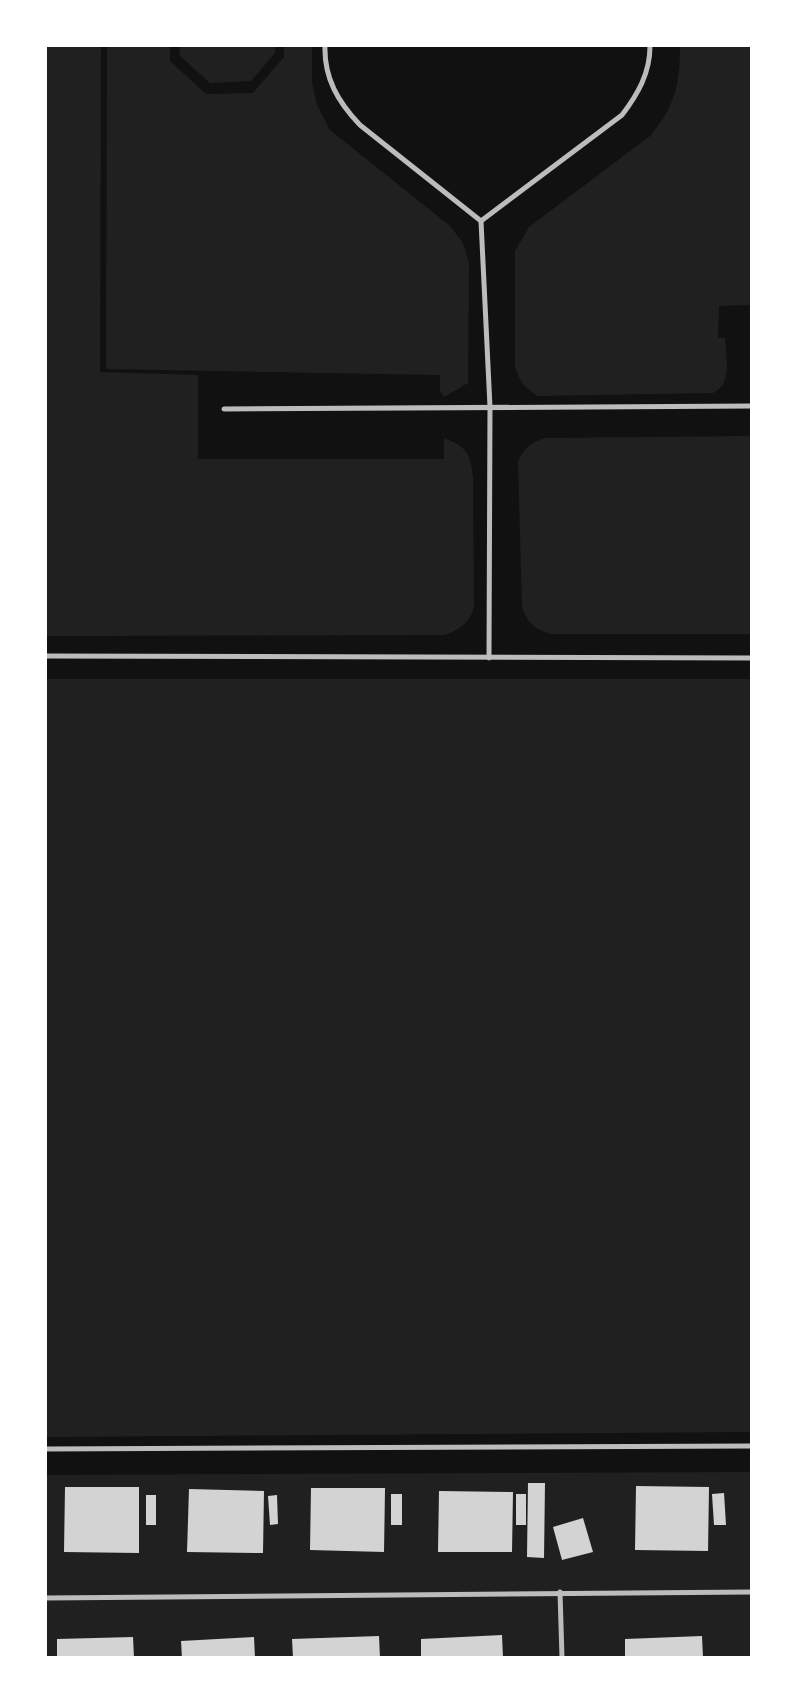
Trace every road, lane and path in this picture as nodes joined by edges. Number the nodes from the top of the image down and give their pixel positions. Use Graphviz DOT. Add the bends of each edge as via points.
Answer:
graph roads {
  1 [pos="325,46"];
  2 [pos="650,46"];
  3 [pos="481,221"];
  4 [pos="751,406"];
  5 [pos="490,407"];
  6 [pos="224,409"];
  7 [pos="46,656"];
  8 [pos="489,658"];
  9 [pos="751,658"];
  10 [pos="751,1446"];
  11 [pos="46,1448"];
  12 [pos="751,1591"];
  13 [pos="560,1592"];
  14 [pos="46,1598"];
  15 [pos="562,1657"];
  1 -- 3 [label="lane" via="328,76 346,111"];
  2 -- 3 [label="lane" via="645,77 622,115"];
  3 -- 5 [label="lane"];
  4 -- 5 [label="lane"];
  5 -- 6 [label="lane"];
  5 -- 8 [label="lane"];
  7 -- 8 [label="lane"];
  8 -- 9 [label="lane"];
  10 -- 11 [label="lane"];
  12 -- 13 [label="lane"];
  13 -- 14 [label="lane"];
  13 -- 15 [label="lane"];
}
